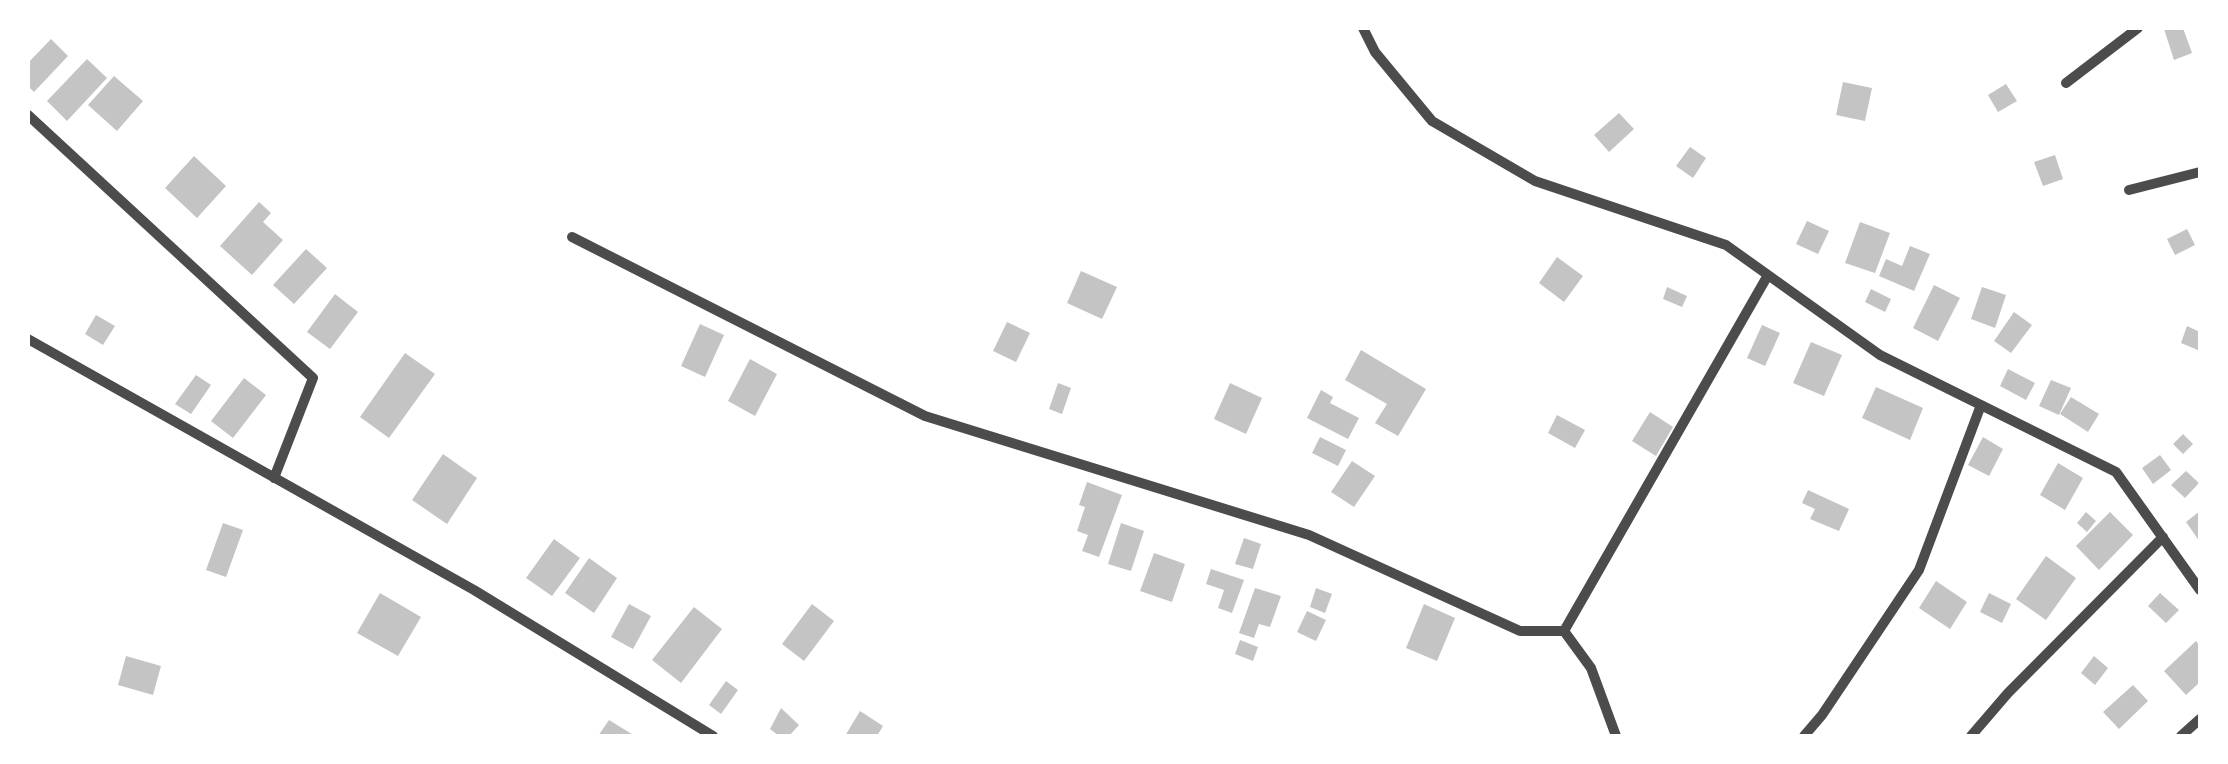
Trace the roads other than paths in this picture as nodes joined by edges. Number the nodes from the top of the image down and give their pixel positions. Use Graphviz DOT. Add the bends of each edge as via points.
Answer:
graph roads {
  1 [pos="1363,28"];
  2 [pos="2138,28"];
  3 [pos="2066,83"];
  4 [pos="28,115"];
  5 [pos="2200,172"];
  6 [pos="2129,190"];
  7 [pos="572,237"];
  8 [pos="1768,275"];
  9 [pos="28,339"];
  10 [pos="1981,405"];
  11 [pos="274,478"];
  12 [pos="2162,537"];
  13 [pos="2200,590"];
  14 [pos="1564,631"];
  15 [pos="2200,719"];
  16 [pos="713,736"];
  17 [pos="1616,736"];
  18 [pos="1804,736"];
  19 [pos="1970,736"];
  20 [pos="2181,736"];
  1 -- 8 [label="street" via="1432,121 1535,181 1726,245"];
  2 -- 3 [label="street"];
  4 -- 11 [label="street" via="312,378"];
  5 -- 6 [label="street"];
  7 -- 14 [label="street" via="926,416 1309,535 1520,631"];
  8 -- 10 [label="street" via="1880,356"];
  8 -- 14 [label="street"];
  9 -- 11 [label="street"];
  10 -- 12 [label="street" via="2116,472"];
  10 -- 18 [label="street" via="1919,570"];
  11 -- 16 [label="street"];
  12 -- 13 [label="street"];
  12 -- 19 [label="street"];
  14 -- 17 [label="street" via="1591,668"];
  15 -- 20 [label="street"];
}
